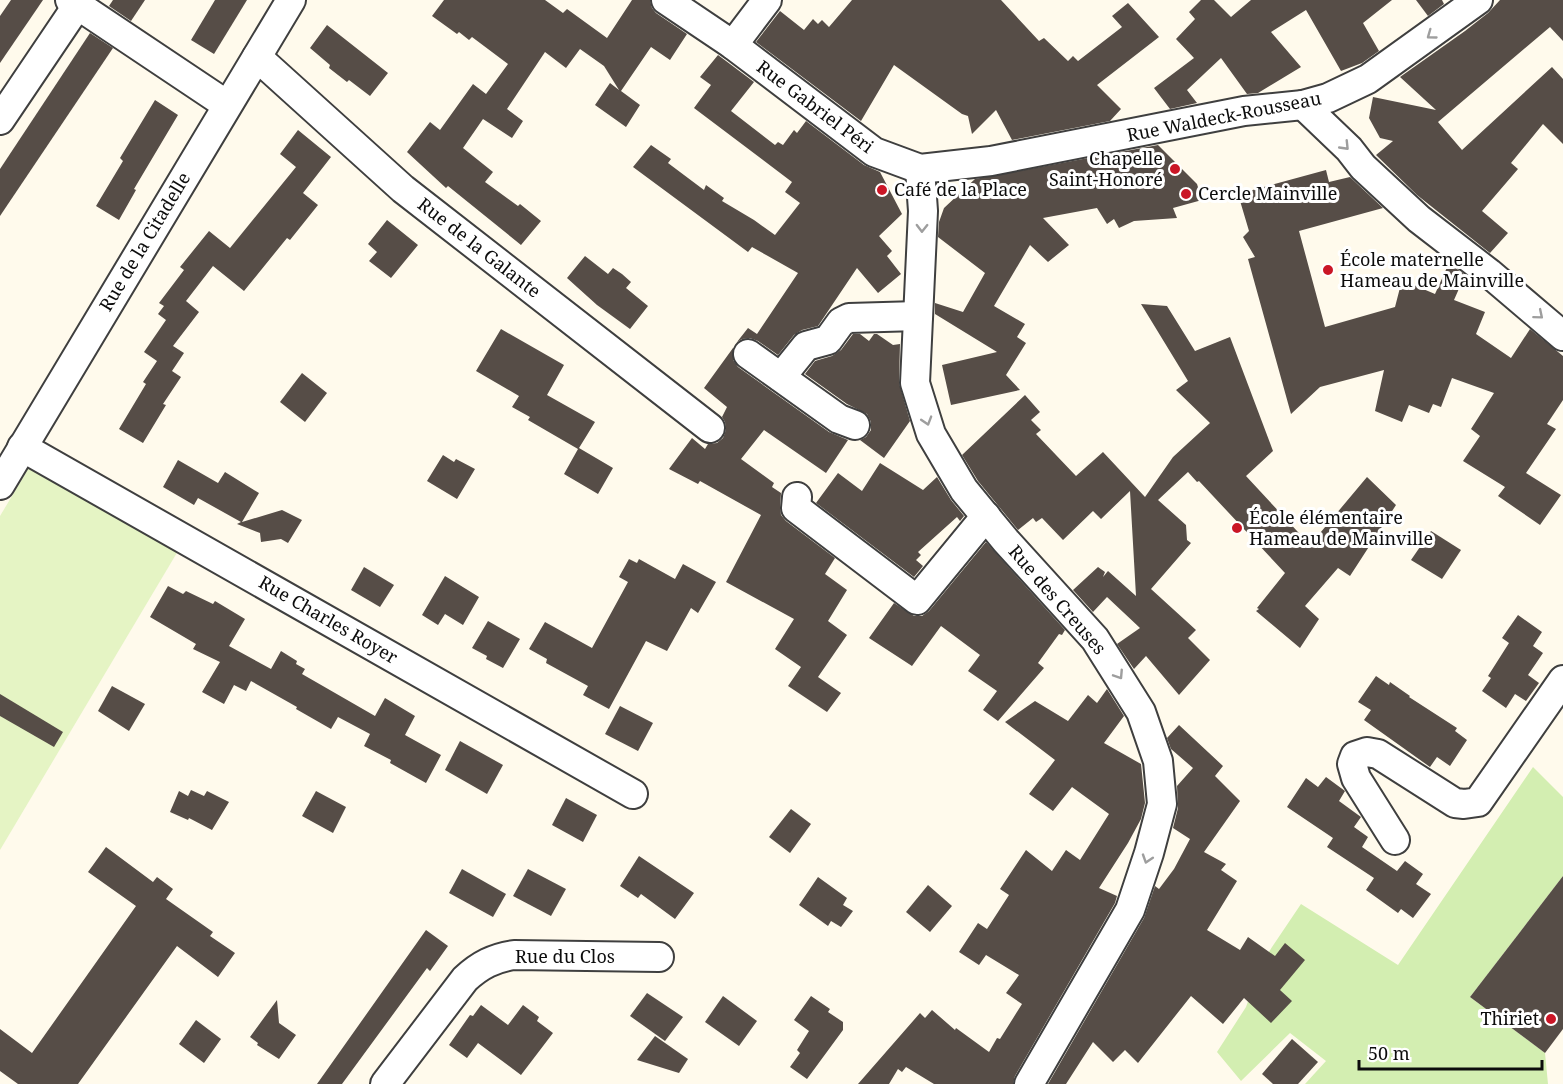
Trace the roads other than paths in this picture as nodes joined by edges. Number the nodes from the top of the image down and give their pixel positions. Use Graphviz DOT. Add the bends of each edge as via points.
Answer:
graph roads {
  1 [pos="291,0"];
  2 [pos="666,0"];
  3 [pos="767,0"];
  4 [pos="1478,0"];
  5 [pos="76,2"];
  6 [pos="733,45"];
  7 [pos="257,57"];
  8 [pos="227,105"];
  9 [pos="1303,105"];
  10 [pos="0,120"];
  11 [pos="980,163"];
  12 [pos="920,169"];
  13 [pos="918,316"];
  14 [pos="1563,336"];
  15 [pos="748,354"];
  16 [pos="781,377"];
  17 [pos="855,425"];
  18 [pos="710,428"];
  19 [pos="22,447"];
  20 [pos="0,485"];
  21 [pos="797,497"];
  22 [pos="986,516"];
  23 [pos="1563,680"];
  24 [pos="633,794"];
  25 [pos="1395,840"];
  26 [pos="659,957"];
  27 [pos="385,1084"];
  28 [pos="1029,1084"];
  1 -- 7 [label="street, Rue de la Citadelle"];
  2 -- 6 [label="street, Rue Gabriel Péri"];
  3 -- 6 [label="street"];
  4 -- 9 [label="street, Rue Waldeck-Rousseau, one-way" via="1368,79"];
  5 -- 8 [label="street"];
  5 -- 10 [label="street"];
  6 -- 12 [label="street, Rue Gabriel Péri" via="874,152"];
  7 -- 8 [label="street, Rue de la Citadelle"];
  7 -- 18 [label="street, Rue de la Galante" via="403,189"];
  8 -- 19 [label="street, Rue de la Citadelle"];
  9 -- 11 [label="street, Rue Waldeck-Rousseau" via="1244,111"];
  9 -- 14 [label="street, one-way" via="1419,219"];
  11 -- 12 [label="street, Rue Gabriel Péri"];
  12 -- 13 [label="street, Rue des Creuses, one-way" via="923,211"];
  13 -- 16 [label="street" via="849,318 841,322 828,340 806,346"];
  13 -- 22 [label="street, Rue des Creuses, one-way" via="915,383 931,434 964,490"];
  15 -- 16 [label="street"];
  16 -- 17 [label="street" via="839,419"];
  19 -- 20 [label="street, Rue de la Citadelle"];
  19 -- 24 [label="street, Rue Charles Royer"];
  21 -- 22 [label="street" via="796,508 917,600"];
  22 -- 28 [label="street, Rue des Creuses, one-way" via="1095,639 1127,688 1141,712 1158,761 1162,804 1130,910"];
  23 -- 25 [label="street" via="1478,802 1455,803 1378,754 1355,756 1352,765 1356,778"];
  26 -- 27 [label="street, Rue du Clos" via="514,955 486,963 465,979"];
}
